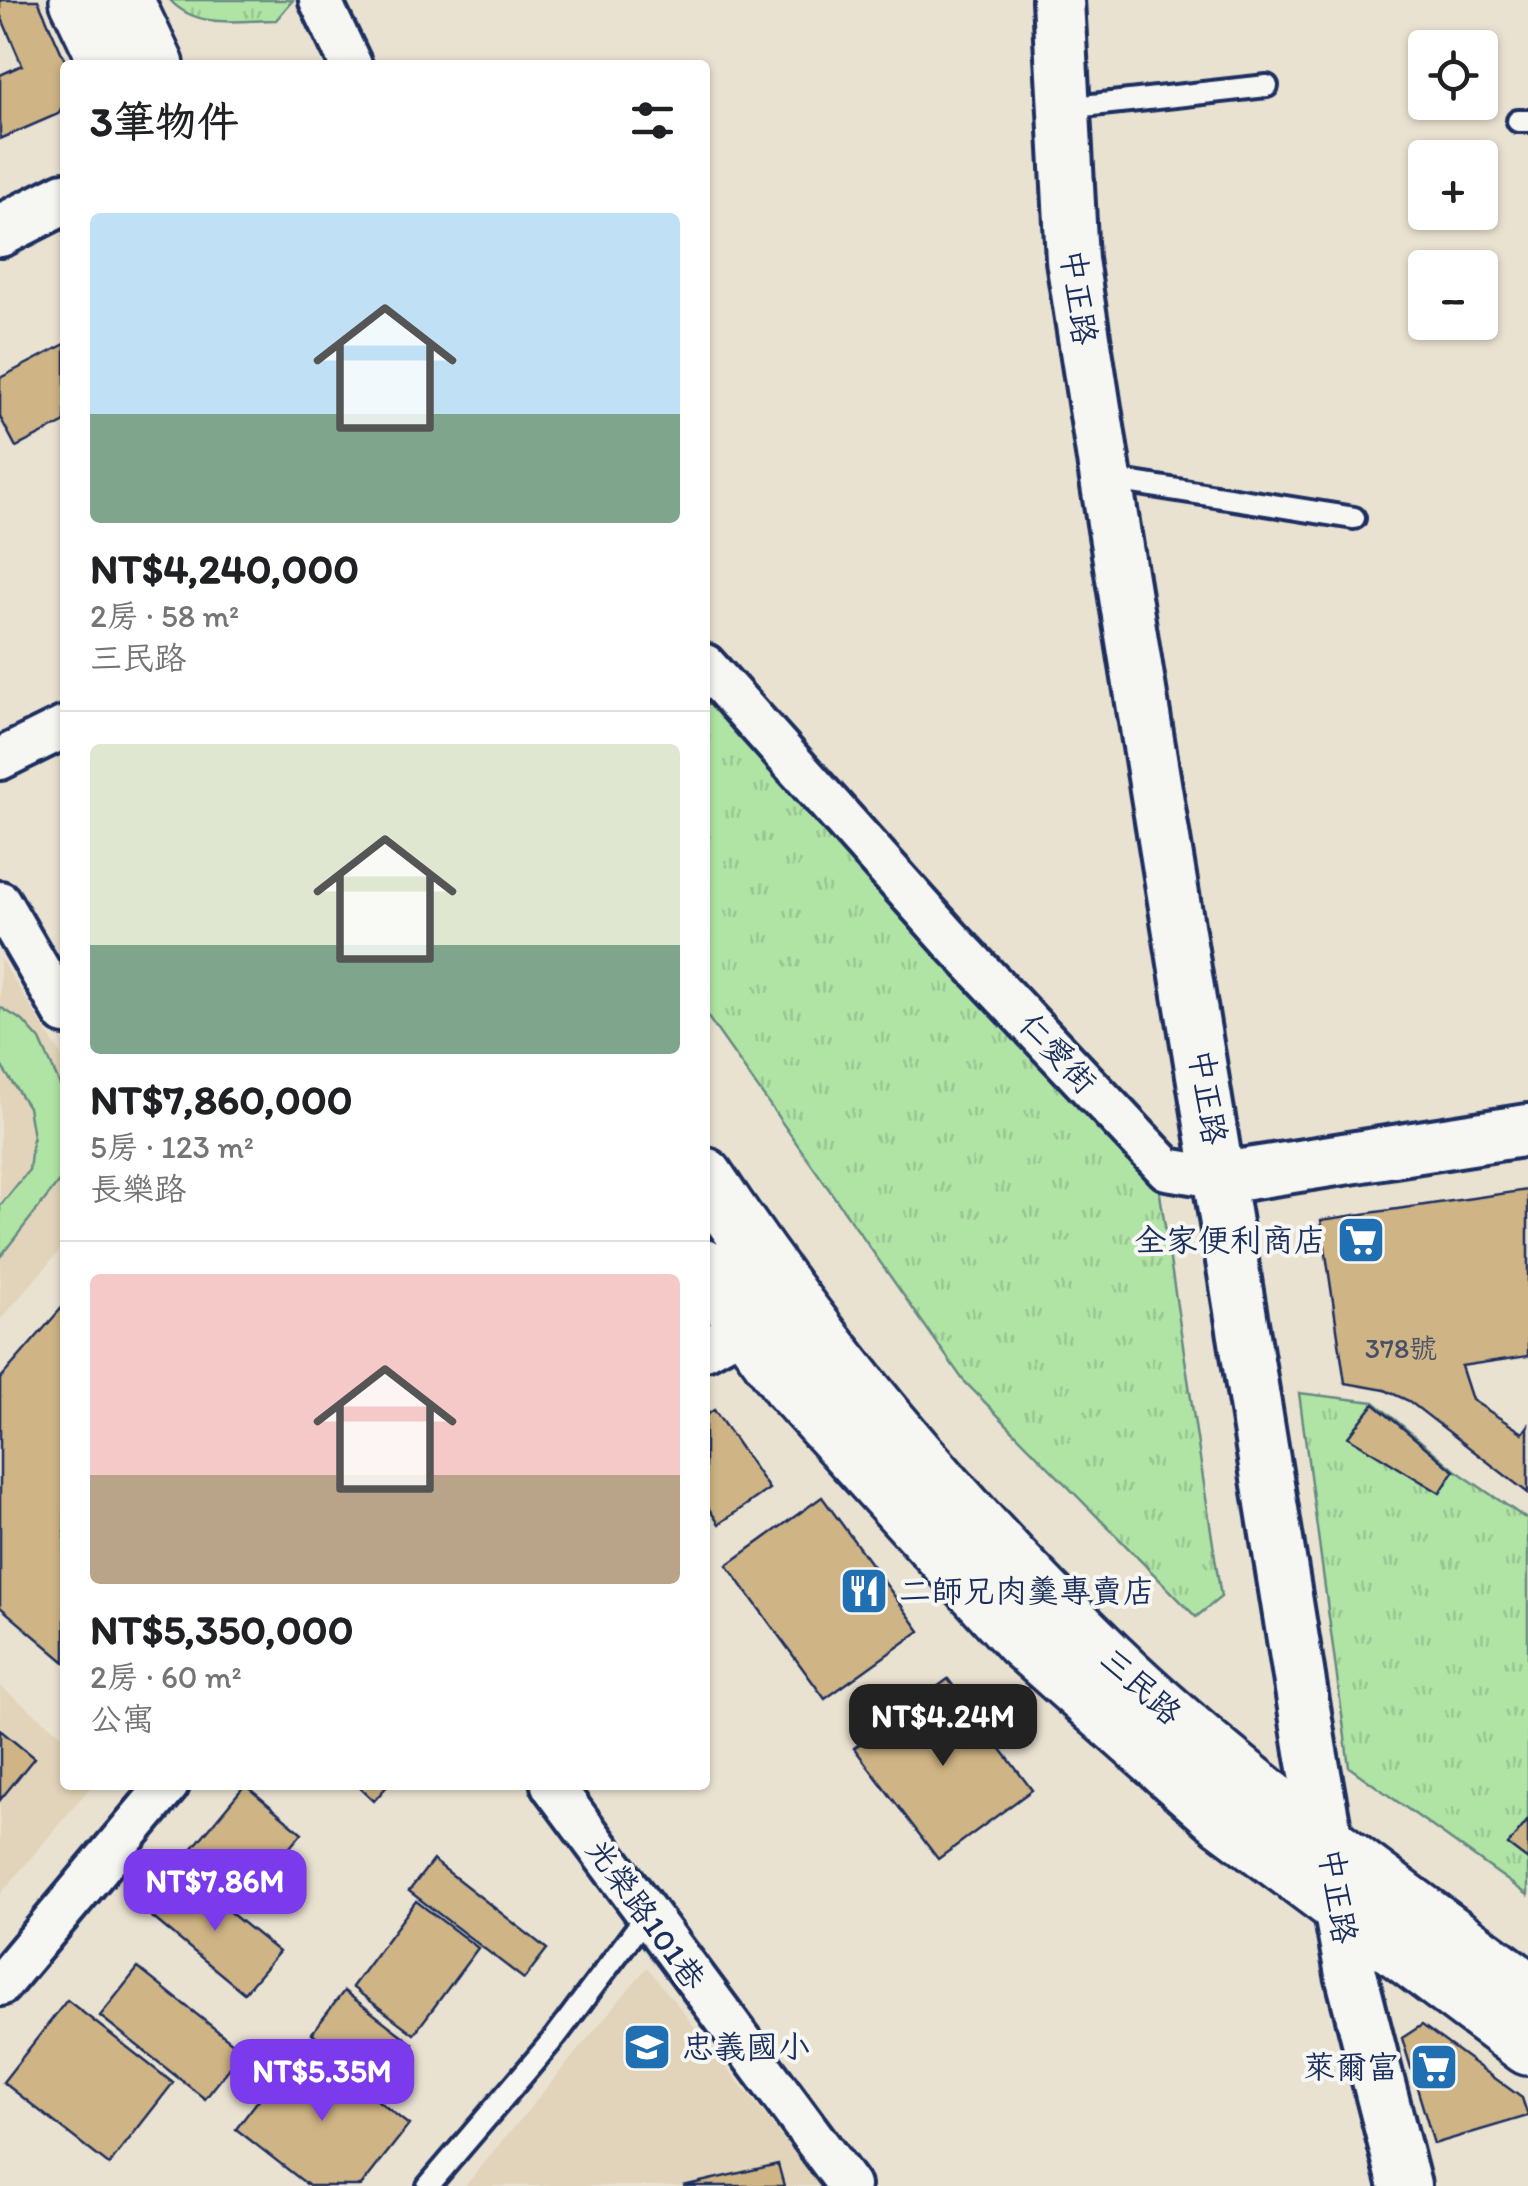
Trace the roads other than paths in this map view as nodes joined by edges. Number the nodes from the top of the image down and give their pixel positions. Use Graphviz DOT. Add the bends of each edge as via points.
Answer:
graph roads {
  1 [pos="78,0"];
  2 [pos="126,0"];
  3 [pos="320,0"];
  4 [pos="1058,0"];
  5 [pos="107,60"];
  6 [pos="154,60"];
  7 [pos="349,60"];
  8 [pos="1267,86"];
  9 [pos="1063,108"];
  10 [pos="60,200"];
  11 [pos="0,230"];
  12 [pos="1106,479"];
  13 [pos="1354,518"];
  14 [pos="710,671"];
  15 [pos="60,729"];
  16 [pos="0,759"];
  17 [pos="0,902"];
  18 [pos="60,1005"];
  19 [pos="1528,1130"];
  20 [pos="1222,1178"];
  21 [pos="710,1183"];
  22 [pos="710,1285"];
  23 [pos="726,1338"];
  24 [pos="164,1790"];
  25 [pos="556,1790"];
  26 [pos="1331,1847"];
  27 [pos="1338,1904"];
  28 [pos="646,1916"];
  29 [pos="0,1985"];
  30 [pos="1528,1990"];
  31 [pos="1528,2047"];
  32 [pos="428,2186"];
  33 [pos="849,2186"];
  34 [pos="1405,2186"];
  1 -- 5 [label="main road"];
  2 -- 6 [label="main road"];
  3 -- 7 [label="street"];
  4 -- 9 [label="street, 中正路"];
  8 -- 9 [label="lane"];
  9 -- 12 [label="street, 中正路" via="1072,260"];
  10 -- 11 [label="street"];
  12 -- 13 [label="lane"];
  12 -- 20 [label="street, 中正路"];
  14 -- 20 [label="street, 仁愛街" via="950,940 1167,1169"];
  15 -- 16 [label="street"];
  17 -- 18 [label="street"];
  19 -- 20 [label="street, 仁愛街"];
  20 -- 26 [label="street, 中正路"];
  21 -- 26 [label="main road, 三民路" via="880,1416 1010,1560 1109,1659"];
  22 -- 23 [label="main road, 三民路"];
  23 -- 27 [label="main road, 三民路" via="790,1386 1021,1640 1224,1820"];
  24 -- 29 [label="street"];
  25 -- 28 [label="street, 光榮路101巷"];
  26 -- 27 [label="street, 中正路"];
  26 -- 30 [label="main road, 三民路"];
  27 -- 31 [label="main road, 三民路"];
  27 -- 34 [label="street, 中正路"];
  28 -- 32 [label="lane" via="556,2036"];
  28 -- 33 [label="street, 光榮路101巷"];
}
